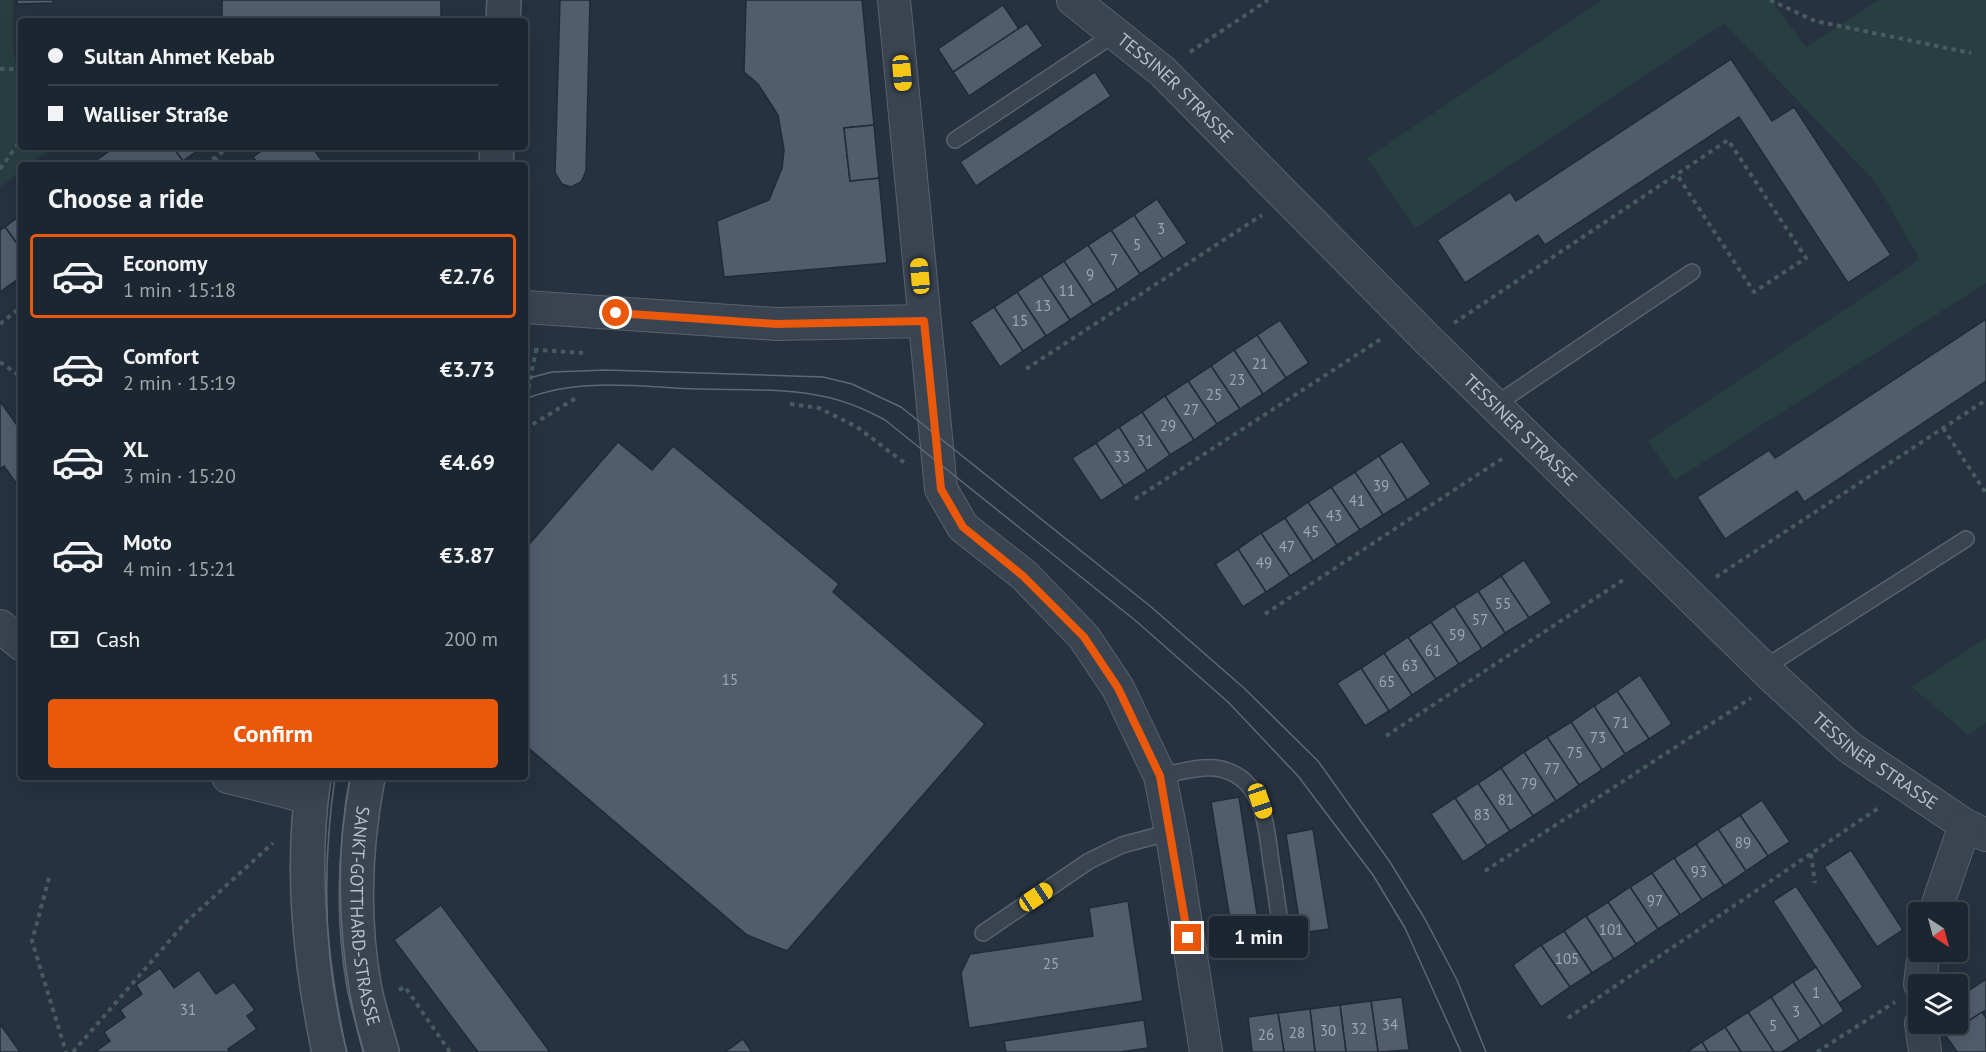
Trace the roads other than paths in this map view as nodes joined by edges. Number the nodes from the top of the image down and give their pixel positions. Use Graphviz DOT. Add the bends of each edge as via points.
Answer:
graph roads {
  1 [pos="504,0"];
  2 [pos="894,0"];
  3 [pos="1078,1"];
  4 [pos="503,18"];
  5 [pos="1116,33"];
  6 [pos="955,140"];
  7 [pos="1692,272"];
  8 [pos="528,307"];
  9 [pos="924,321"];
  10 [pos="1495,405"];
  11 [pos="1966,539"];
  12 [pos="0,626"];
  13 [pos="18,641"];
  14 [pos="1770,675"];
  15 [pos="1160,776"];
  16 [pos="239,780"];
  17 [pos="368,780"];
  18 [pos="312,800"];
  19 [pos="1975,830"];
  20 [pos="1171,832"];
  21 [pos="1940,902"];
  22 [pos="1281,931"];
  23 [pos="983,933"];
  24 [pos="1922,1034"];
  25 [pos="329,1052"];
  26 [pos="382,1052"];
  27 [pos="1206,1052"];
  28 [pos="1925,1052"];
  1 -- 4 [label="street"];
  2 -- 9 [label="street"];
  3 -- 5 [label="street, TESSINER STRASSE"];
  5 -- 6 [label="lane"];
  5 -- 10 [label="street, TESSINER STRASSE" via="1162,71"];
  7 -- 10 [label="lane"];
  8 -- 9 [label="street" via="776,324"];
  9 -- 15 [label="street" via="941,489 963,527 1023,576 1084,637 1118,688"];
  10 -- 14 [label="street, TESSINER STRASSE"];
  11 -- 14 [label="lane"];
  12 -- 13 [label="street"];
  14 -- 19 [label="street, TESSINER STRASSE" via="1849,747"];
  15 -- 20 [label="street"];
  15 -- 22 [label="lane" via="1216,768 1236,776 1252,789 1264,814"];
  16 -- 18 [label="street"];
  17 -- 26 [label="street, SANKT-GOTTHARD-STRASSE" via="357,867 357,931"];
  18 -- 25 [label="street" via="307,877 315,982"];
  19 -- 21 [label="street"];
  20 -- 23 [label="lane" via="1122,845 1089,861"];
  20 -- 27 [label="street"];
  24 -- 28 [label="street"];
}
